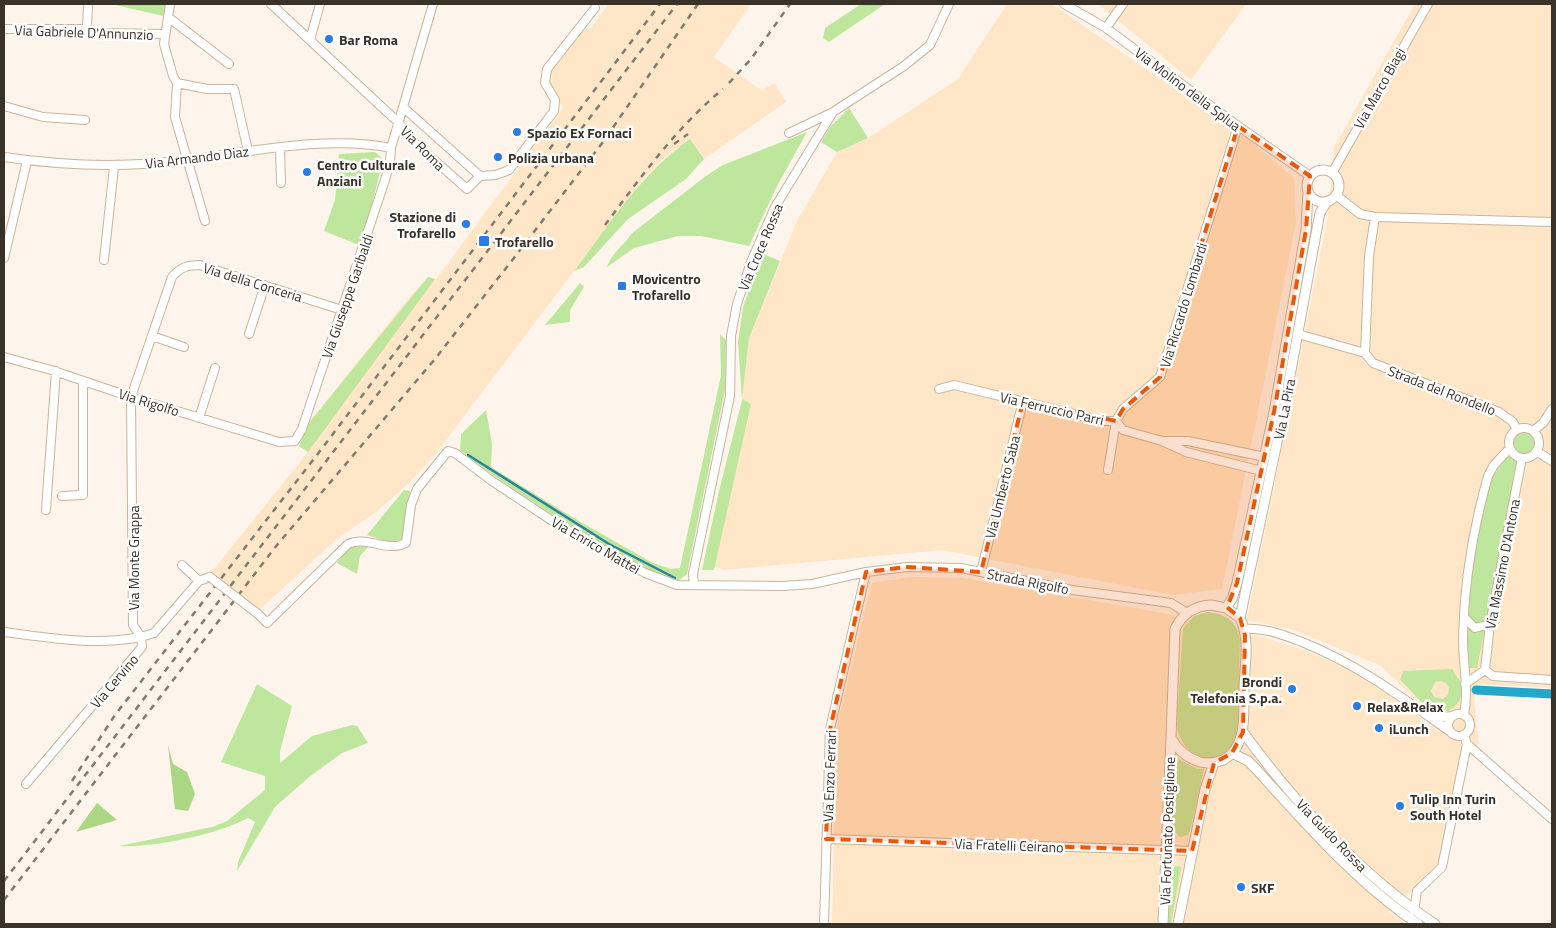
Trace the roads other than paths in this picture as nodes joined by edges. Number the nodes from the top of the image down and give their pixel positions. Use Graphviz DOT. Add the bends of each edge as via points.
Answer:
graph roads {
  1 [pos="88,4"];
  2 [pos="170,4"];
  3 [pos="271,4"];
  4 [pos="320,4"];
  5 [pos="433,4"];
  6 [pos="949,4"];
  7 [pos="1064,4"];
  8 [pos="1123,4"];
  9 [pos="1428,4"];
  10 [pos="595,8"];
  11 [pos="168,17"];
  12 [pos="1106,28"];
  13 [pos="4,29"];
  14 [pos="87,29"];
  15 [pos="165,34"];
  16 [pos="310,40"];
  17 [pos="229,64"];
  18 [pos="177,83"];
  19 [pos="4,106"];
  20 [pos="404,108"];
  21 [pos="833,112"];
  22 [pos="85,120"];
  23 [pos="399,124"];
  24 [pos="1238,126"];
  25 [pos="789,133"];
  26 [pos="280,148"];
  27 [pos="391,148"];
  28 [pos="248,151"];
  29 [pos="4,157"];
  30 [pos="187,160"];
  31 [pos="27,161"];
  32 [pos="114,167"];
  33 [pos="1332,173"];
  34 [pos="480,176"];
  35 [pos="1310,176"];
  36 [pos="281,183"];
  37 [pos="1308,191"];
  38 [pos="1336,195"];
  39 [pos="1328,202"];
  40 [pos="1376,218"];
  41 [pos="205,221"];
  42 [pos="1552,222"];
  43 [pos="4,258"];
  44 [pos="104,260"];
  45 [pos="265,285"];
  46 [pos="342,310"];
  47 [pos="249,334"];
  48 [pos="1298,334"];
  49 [pos="152,336"];
  50 [pos="184,347"];
  51 [pos="1365,353"];
  52 [pos="4,357"];
  53 [pos="215,368"];
  54 [pos="56,371"];
  55 [pos="83,381"];
  56 [pos="939,389"];
  57 [pos="131,397"];
  58 [pos="1023,402"];
  59 [pos="1552,409"];
  60 [pos="200,418"];
  61 [pos="1116,421"];
  62 [pos="1517,430"];
  63 [pos="1533,431"];
  64 [pos="295,441"];
  65 [pos="1162,441"];
  66 [pos="1215,446"];
  67 [pos="1510,448"];
  68 [pos="1536,451"];
  69 [pos="1265,457"];
  70 [pos="1522,458"];
  71 [pos="1213,459"];
  72 [pos="1552,460"];
  73 [pos="1108,470"];
  74 [pos="1262,471"];
  75 [pos="62,496"];
  76 [pos="46,510"];
  77 [pos="182,565"];
  78 [pos="866,572"];
  79 [pos="981,572"];
  80 [pos="199,581"];
  81 [pos="694,585"];
  82 [pos="1226,608"];
  83 [pos="1187,613"];
  84 [pos="1464,617"];
  85 [pos="1240,618"];
  86 [pos="267,623"];
  87 [pos="1490,624"];
  88 [pos="1244,629"];
  89 [pos="4,632"];
  90 [pos="141,637"];
  91 [pos="1485,670"];
  92 [pos="1552,680"];
  93 [pos="1465,684"];
  94 [pos="1422,712"];
  95 [pos="1464,715"];
  96 [pos="1453,716"];
  97 [pos="1243,732"];
  98 [pos="1452,733"];
  99 [pos="1464,735"];
  100 [pos="1171,738"];
  101 [pos="1467,744"];
  102 [pos="1232,753"];
  103 [pos="1214,763"];
  104 [pos="26,784"];
  105 [pos="1552,819"];
  106 [pos="826,838"];
  107 [pos="1166,850"];
  108 [pos="1192,851"];
  109 [pos="1414,911"];
  110 [pos="824,924"];
  111 [pos="1163,924"];
  112 [pos="1178,924"];
  113 [pos="1418,924"];
  114 [pos="1435,924"];
  1 -- 14 [label="street"];
  2 -- 11 [label="street"];
  3 -- 16 [label="street, Via Roma"];
  4 -- 16 [label="street"];
  5 -- 20 [label="street, Via Giuseppe Garibaldi"];
  6 -- 21 [label="street, Via Croce Rossa" via="930,45 904,66"];
  7 -- 12 [label="street, Via Molino della Splua"];
  8 -- 12 [label="street"];
  9 -- 33 [label="street, Via Marco Biagi"];
  10 -- 34 [label="street" via="547,69 545,83 555,100 554,111 508,170"];
  11 -- 15 [label="street"];
  11 -- 17 [label="street"];
  12 -- 24 [label="street, Via Molino della Splua"];
  13 -- 14 [label="street, Via Gabriele D'Annunzio"];
  14 -- 15 [label="street, Via Gabriele D'Annunzio" via="100,33"];
  15 -- 18 [label="street" via="164,44"];
  16 -- 23 [label="street, Via Roma"];
  18 -- 28 [label="street" via="207,89 234,89"];
  18 -- 30 [label="street" via="175,117"];
  19 -- 22 [label="street" via="43,117"];
  20 -- 23 [label="street, Via Giuseppe Garibaldi"];
  20 -- 34 [label="street, Via Roma"];
  21 -- 25 [label="street"];
  21 -- 81 [label="street, Via Croce Rossa" via="775,207 737,304 732,336 730,396 693,574"];
  23 -- 27 [label="street, Via Giuseppe Garibaldi"];
  23 -- 34 [label="street, Via Roma" via="408,137 467,189"];
  24 -- 35 [label="street, Via Molino della Splua"];
  24 -- 61 [label="street, Via Riccardo Lombardi" via="1160,377 1123,409"];
  26 -- 27 [label="street, Via Armando Diaz" via="363,144"];
  26 -- 28 [label="street, Via Armando Diaz"];
  26 -- 36 [label="street"];
  27 -- 46 [label="street, Via Giuseppe Garibaldi" via="390,163"];
  28 -- 30 [label="street, Via Armando Diaz"];
  29 -- 31 [label="street, Via Armando Diaz"];
  30 -- 32 [label="street, Via Armando Diaz"];
  30 -- 41 [label="street"];
  31 -- 32 [label="street, Via Armando Diaz"];
  31 -- 43 [label="street"];
  32 -- 44 [label="street"];
  33 -- 35 [label="street" via="1318,171"];
  33 -- 38 [label="street" via="1339,186"];
  35 -- 37 [label="street"];
  37 -- 39 [label="street" via="1318,201"];
  37 -- 69 [label="street, Via La Pira" via="1306,230"];
  38 -- 39 [label="street"];
  38 -- 40 [label="street" via="1360,214"];
  39 -- 48 [label="street, Via La Pira" via="1320,213"];
  40 -- 42 [label="street"];
  40 -- 51 [label="street" via="1369,256"];
  45 -- 46 [label="street, Via della Conceria"];
  45 -- 47 [label="street"];
  45 -- 49 [label="street, Via della Conceria" via="200,265 187,265 172,278"];
  46 -- 64 [label="street, Via Giuseppe Garibaldi" via="302,429"];
  48 -- 51 [label="street, Strada del Rondello"];
  48 -- 85 [label="street, Via La Pira"];
  49 -- 50 [label="street"];
  49 -- 57 [label="street, Via della Conceria"];
  51 -- 62 [label="street, Strada del Rondello" via="1374,363 1499,412 1513,422"];
  52 -- 54 [label="street, Via Rigolfo"];
  53 -- 60 [label="street"];
  54 -- 55 [label="street, Via Rigolfo"];
  54 -- 76 [label="street"];
  55 -- 57 [label="street, Via Rigolfo"];
  55 -- 75 [label="street" via="83,495"];
  56 -- 58 [label="street, Via Ferruccio Parri" via="954,385"];
  57 -- 60 [label="street, Via Rigolfo"];
  57 -- 90 [label="street, Via Monte Grappa" via="133,625"];
  58 -- 61 [label="street, Via Ferruccio Parri"];
  58 -- 79 [label="street, Via Umberto Saba"];
  59 -- 63 [label="street"];
  60 -- 64 [label="street, Via Rigolfo" via="280,442"];
  61 -- 65 [label="street, Via Ferruccio Parri" via="1123,430"];
  61 -- 73 [label="street, Via Riccardo Lombardi"];
  62 -- 63 [label="street"];
  62 -- 67 [label="street" via="1510,440"];
  63 -- 68 [label="street" via="1538,438"];
  65 -- 66 [label="street"];
  65 -- 71 [label="street"];
  66 -- 69 [label="street"];
  66 -- 71 [label="street"];
  67 -- 70 [label="street"];
  67 -- 84 [label="street, Via Massimo D'Antona" via="1494,466 1484,491 1468,566"];
  68 -- 70 [label="street"];
  68 -- 72 [label="street"];
  69 -- 74 [label="street, Via La Pira"];
  70 -- 87 [label="street, Via Massimo D'Antona"];
  71 -- 74 [label="street"];
  74 -- 82 [label="street, Via La Pira" via="1238,584"];
  77 -- 80 [label="street"];
  78 -- 79 [label="street, Strada Rigolfo" via="907,567 961,568"];
  78 -- 81 [label="street, Via Enrico Mattei" via="812,584"];
  78 -- 106 [label="street, Via Enzo Ferrari" via="830,729"];
  79 -- 83 [label="street, Strada Rigolfo" via="1072,590 1170,604"];
  80 -- 86 [label="street, Via Cervino, bridge" via="210,577"];
  80 -- 90 [label="street, Via Cervino" via="154,633"];
  81 -- 86 [label="street, Via Enrico Mattei" via="677,585 645,573 595,546 557,524 455,452 448,451 417,489 406,543 398,547 355,540 348,544"];
  82 -- 83 [label="street" via="1201,606"];
  82 -- 85 [label="street"];
  83 -- 100 [label="street, Via Fortunato Postiglione" via="1179,622 1174,636"];
  84 -- 87 [label="street" via="1475,628"];
  84 -- 93 [label="street, Via Massimo D'Antona"];
  85 -- 88 [label="street"];
  87 -- 91 [label="street, Via Massimo D'Antona"];
  88 -- 94 [label="street" via="1263,628 1317,648 1366,672"];
  88 -- 97 [label="street"];
  89 -- 90 [label="street" via="91,642"];
  90 -- 104 [label="street, Via Cervino" via="142,647"];
  91 -- 92 [label="street" via="1493,676"];
  91 -- 93 [label="street"];
  93 -- 95 [label="street, Via Massimo D'Antona"];
  94 -- 96 [label="street" via="1441,717"];
  94 -- 98 [label="street"];
  95 -- 96 [label="street"];
  95 -- 99 [label="street" via="1470,726"];
  96 -- 98 [label="street" via="1448,724"];
  97 -- 102 [label="street"];
  97 -- 109 [label="street, Via Guido Rossa" via="1284,784 1354,858"];
  98 -- 99 [label="street"];
  99 -- 101 [label="street"];
  100 -- 103 [label="street" via="1180,752 1192,759"];
  100 -- 107 [label="street, Via Fortunato Postiglione"];
  101 -- 105 [label="street"];
  101 -- 109 [label="street" via="1442,867 1417,891"];
  102 -- 103 [label="street"];
  102 -- 113 [label="street, Via Guido Rossa" via="1248,761 1361,879"];
  103 -- 108 [label="street, Via Fortunato Postiglione"];
  106 -- 107 [label="street, Via Fratelli Ceirano"];
  106 -- 110 [label="street, Via Enzo Ferrari"];
  107 -- 108 [label="street, Via Fratelli Ceirano"];
  107 -- 111 [label="street, Via Fortunato Postiglione"];
  108 -- 112 [label="street, Via Fortunato Postiglione"];
  109 -- 114 [label="street, Via Guido Rossa"];
}
